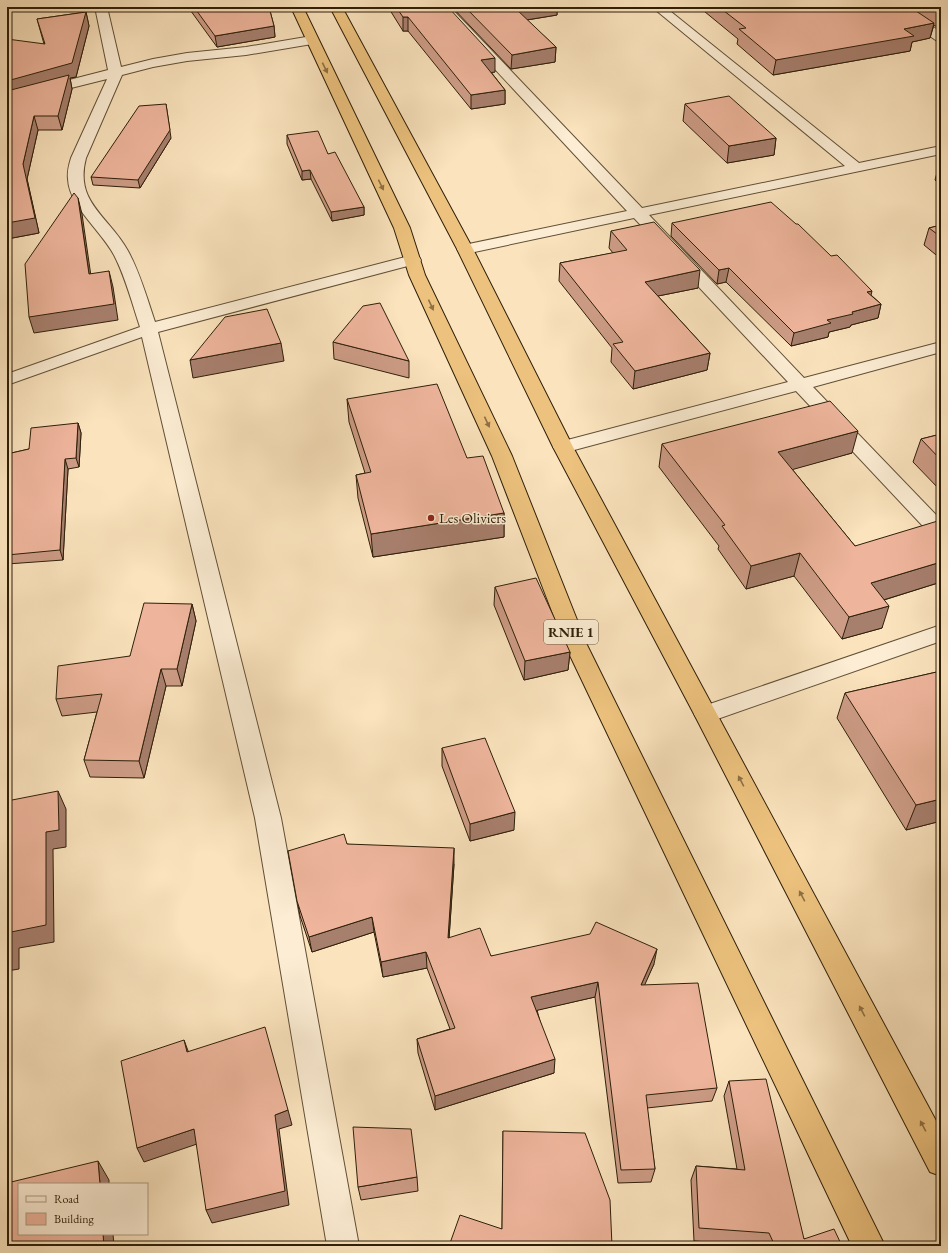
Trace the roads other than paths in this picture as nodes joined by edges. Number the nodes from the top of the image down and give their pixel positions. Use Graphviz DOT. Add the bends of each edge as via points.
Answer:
graph roads {
  1 [pos="101,7"];
  2 [pos="297,7"];
  3 [pos="336,7"];
  4 [pos="443,7"];
  5 [pos="658,7"];
  6 [pos="894,7"];
  7 [pos="941,38"];
  8 [pos="312,40"];
  9 [pos="116,74"];
  10 [pos="7,100"];
  11 [pos="941,150"];
  12 [pos="857,168"];
  13 [pos="639,214"];
  14 [pos="465,249"];
  15 [pos="412,260"];
  16 [pos="149,329"];
  17 [pos="941,347"];
  18 [pos="7,380"];
  19 [pos="800,384"];
  20 [pos="563,447"];
  21 [pos="941,533"];
  22 [pos="941,633"];
  23 [pos="706,714"];
  24 [pos="941,1161"];
  25 [pos="343,1246"];
  26 [pos="869,1246"];
  1 -- 9 [label="street"];
  2 -- 8 [label="highway, RNIE 1"];
  3 -- 14 [label="highway"];
  4 -- 13 [label="street"];
  5 -- 12 [label="street"];
  6 -- 7 [label="street"];
  8 -- 9 [label="street" via="246,51 187,57 153,63"];
  8 -- 15 [label="highway, RNIE 1, one-way" via="402,228"];
  9 -- 10 [label="street"];
  9 -- 16 [label="street" via="78,161 75,180 94,218 118,247 130,268"];
  11 -- 12 [label="street"];
  12 -- 13 [label="street"];
  13 -- 14 [label="street"];
  13 -- 19 [label="street"];
  14 -- 20 [label="highway"];
  15 -- 16 [label="street"];
  15 -- 26 [label="highway, RNIE 1, one-way" via="502,456 576,645"];
  16 -- 18 [label="street"];
  16 -- 25 [label="street" via="268,818"];
  17 -- 19 [label="street"];
  19 -- 20 [label="street"];
  19 -- 21 [label="street"];
  20 -- 23 [label="highway"];
  22 -- 23 [label="street"];
  24 -- 23 [label="highway, one-way"];
}
